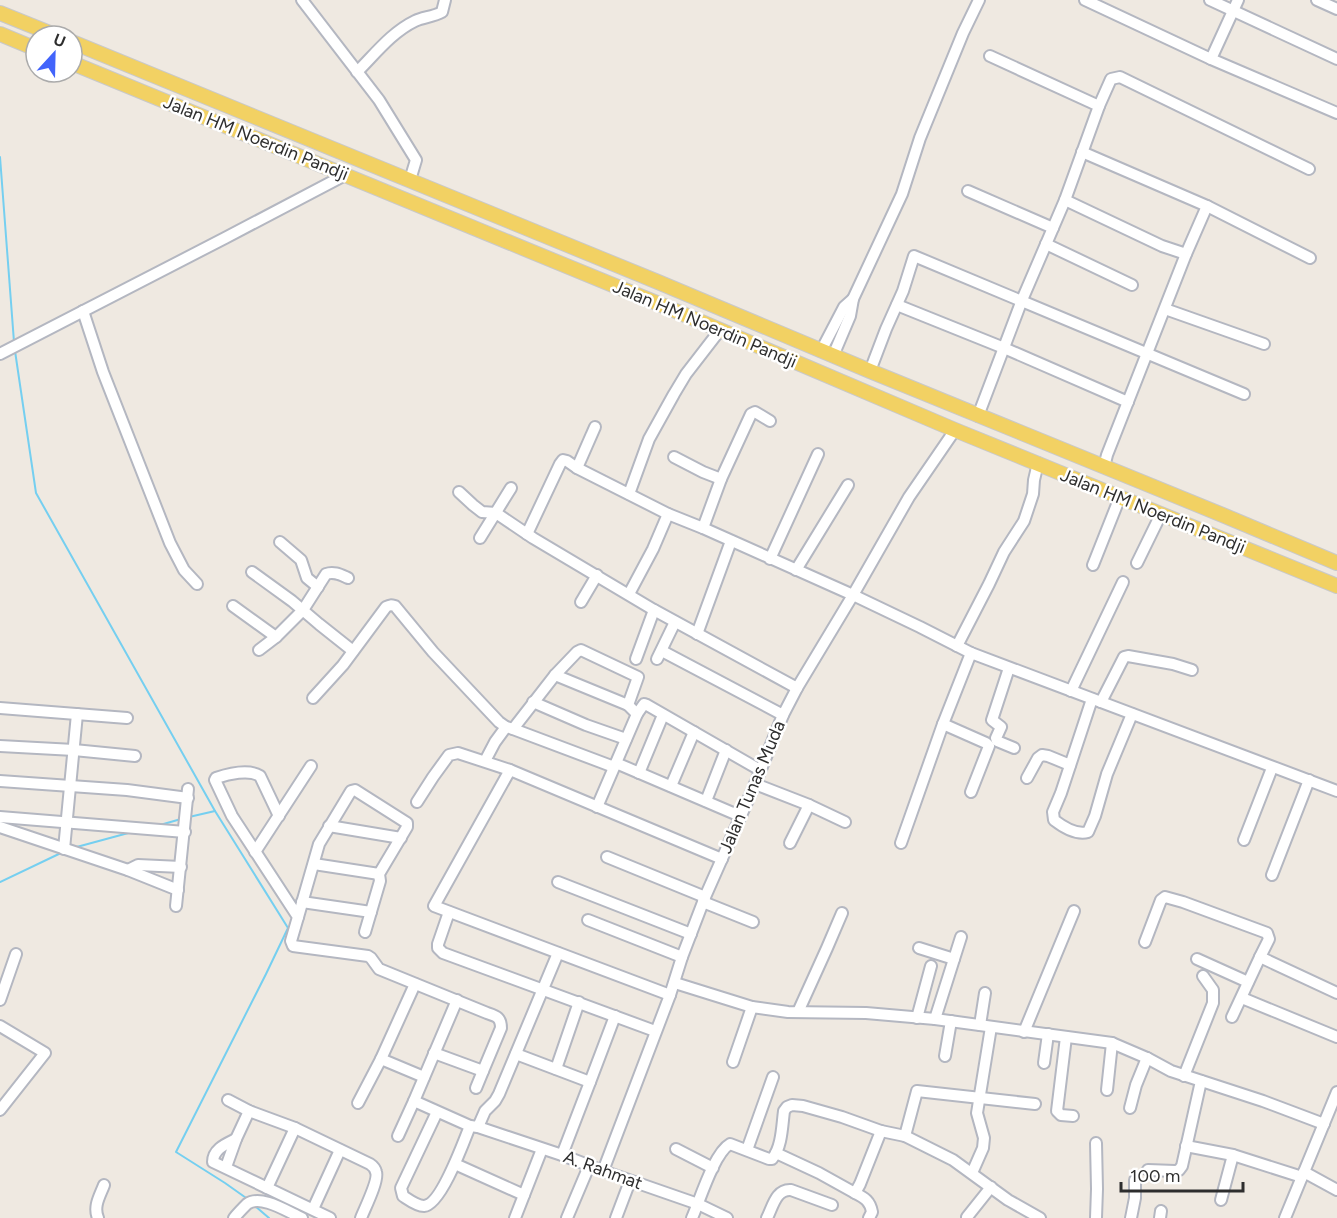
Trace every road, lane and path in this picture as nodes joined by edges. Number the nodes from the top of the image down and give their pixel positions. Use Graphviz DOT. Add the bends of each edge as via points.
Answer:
graph roads {
  1 [pos="302,0"];
  2 [pos="445,0"];
  3 [pos="979,0"];
  4 [pos="1085,0"];
  5 [pos="1210,0"];
  6 [pos="1317,0"];
  7 [pos="1235,5"];
  8 [pos="1337,9"];
  9 [pos="0,13"];
  10 [pos="27,24"];
  11 [pos="0,34"];
  12 [pos="24,44"];
  13 [pos="84,47"];
  14 [pos="990,56"];
  15 [pos="1211,58"];
  16 [pos="1337,59"];
  17 [pos="84,68"];
  18 [pos="357,72"];
  19 [pos="1099,106"];
  20 [pos="1337,113"];
  21 [pos="1083,152"];
  22 [pos="1309,169"];
  23 [pos="345,174"];
  24 [pos="410,180"];
  25 [pos="968,191"];
  26 [pos="1065,200"];
  27 [pos="1207,206"];
  28 [pos="1053,228"];
  29 [pos="1046,244"];
  30 [pos="1186,254"];
  31 [pos="1310,258"];
  32 [pos="1132,285"];
  33 [pos="1022,300"];
  34 [pos="897,305"];
  35 [pos="1165,309"];
  36 [pos="83,311"];
  37 [pos="720,330"];
  38 [pos="1264,344"];
  39 [pos="1004,348"];
  40 [pos="827,353"];
  41 [pos="1148,353"];
  42 [pos="0,354"];
  43 [pos="870,371"];
  44 [pos="1244,394"];
  45 [pos="1128,402"];
  46 [pos="978,416"];
  47 [pos="770,421"];
  48 [pos="595,428"];
  49 [pos="955,430"];
  50 [pos="818,454"];
  51 [pos="674,457"];
  52 [pos="1038,463"];
  53 [pos="1104,467"];
  54 [pos="577,468"];
  55 [pos="721,479"];
  56 [pos="848,485"];
  57 [pos="511,488"];
  58 [pos="459,492"];
  59 [pos="629,494"];
  60 [pos="1120,497"];
  61 [pos="496,513"];
  62 [pos="669,514"];
  63 [pos="1161,514"];
  64 [pos="703,528"];
  65 [pos="527,534"];
  66 [pos="480,538"];
  67 [pos="731,541"];
  68 [pos="280,542"];
  69 [pos="770,559"];
  70 [pos="1137,563"];
  71 [pos="1337,563"];
  72 [pos="1093,565"];
  73 [pos="796,570"];
  74 [pos="252,572"];
  75 [pos="597,575"];
  76 [pos="348,578"];
  77 [pos="1123,582"];
  78 [pos="197,584"];
  79 [pos="1337,586"];
  80 [pos="318,587"];
  81 [pos="629,594"];
  82 [pos="853,595"];
  83 [pos="581,602"];
  84 [pos="233,606"];
  85 [pos="303,610"];
  86 [pos="654,610"];
  87 [pos="675,622"];
  88 [pos="696,634"];
  89 [pos="276,637"];
  90 [pos="957,646"];
  91 [pos="259,650"];
  92 [pos="353,651"];
  93 [pos="971,654"];
  94 [pos="636,659"];
  95 [pos="1009,668"];
  96 [pos="1192,670"];
  97 [pos="555,675"];
  98 [pos="797,688"];
  99 [pos="1071,691"];
  100 [pos="313,698"];
  101 [pos="1097,701"];
  102 [pos="533,702"];
  103 [pos="628,705"];
  104 [pos="0,708"];
  105 [pos="77,714"];
  106 [pos="637,714"];
  107 [pos="1132,714"];
  108 [pos="663,715"];
  109 [pos="783,715"];
  110 [pos="127,718"];
  111 [pos="942,724"];
  112 [pos="509,728"];
  113 [pos="694,732"];
  114 [pos="626,739"];
  115 [pos="0,746"];
  116 [pos="1014,748"];
  117 [pos="74,750"];
  118 [pos="726,750"];
  119 [pos="135,756"];
  120 [pos="485,761"];
  121 [pos="615,765"];
  122 [pos="1070,765"];
  123 [pos="311,766"];
  124 [pos="1272,768"];
  125 [pos="510,770"];
  126 [pos="760,770"];
  127 [pos="639,773"];
  128 [pos="1027,778"];
  129 [pos="1309,780"];
  130 [pos="0,782"];
  131 [pos="755,784"];
  132 [pos="671,786"];
  133 [pos="70,787"];
  134 [pos="1337,791"];
  135 [pos="971,792"];
  136 [pos="706,801"];
  137 [pos="417,802"];
  138 [pos="809,806"];
  139 [pos="597,807"];
  140 [pos="279,816"];
  141 [pos="740,816"];
  142 [pos="0,817"];
  143 [pos="846,822"];
  144 [pos="66,823"];
  145 [pos="329,826"];
  146 [pos="0,827"];
  147 [pos="184,832"];
  148 [pos="401,838"];
  149 [pos="1244,840"];
  150 [pos="790,843"];
  151 [pos="901,843"];
  152 [pos="66,850"];
  153 [pos="255,852"];
  154 [pos="607,857"];
  155 [pos="722,859"];
  156 [pos="314,864"];
  157 [pos="181,867"];
  158 [pos="128,870"];
  159 [pos="379,874"];
  160 [pos="1272,875"];
  161 [pos="558,882"];
  162 [pos="178,890"];
  163 [pos="704,899"];
  164 [pos="302,902"];
  165 [pos="176,906"];
  166 [pos="1074,911"];
  167 [pos="371,912"];
  168 [pos="449,912"];
  169 [pos="842,913"];
  170 [pos="298,916"];
  171 [pos="588,920"];
  172 [pos="753,922"];
  173 [pos="365,932"];
  174 [pos="692,934"];
  175 [pos="961,937"];
  176 [pos="1145,942"];
  177 [pos="919,948"];
  178 [pos="16,954"];
  179 [pos="558,954"];
  180 [pos="682,957"];
  181 [pos="1260,957"];
  182 [pos="954,958"];
  183 [pos="1197,959"];
  184 [pos="931,966"];
  185 [pos="1203,976"];
  186 [pos="1248,982"];
  187 [pos="675,983"];
  188 [pos="415,984"];
  189 [pos="543,989"];
  190 [pos="985,993"];
  191 [pos="1337,993"];
  192 [pos="670,995"];
  193 [pos="1242,998"];
  194 [pos="0,999"];
  195 [pos="457,1000"];
  196 [pos="579,1002"];
  197 [pos="752,1007"];
  198 [pos="798,1012"];
  199 [pos="615,1016"];
  200 [pos="1232,1017"];
  201 [pos="917,1018"];
  202 [pos="935,1019"];
  203 [pos="951,1021"];
  204 [pos="986,1026"];
  205 [pos="4,1029"];
  206 [pos="656,1031"];
  207 [pos="1024,1032"];
  208 [pos="1048,1034"];
  209 [pos="1066,1037"];
  210 [pos="1337,1037"];
  211 [pos="0,1042"];
  212 [pos="1112,1043"];
  213 [pos="434,1053"];
  214 [pos="516,1054"];
  215 [pos="945,1056"];
  216 [pos="1147,1058"];
  217 [pos="381,1059"];
  218 [pos="733,1062"];
  219 [pos="1044,1063"];
  220 [pos="556,1069"];
  221 [pos="483,1071"];
  222 [pos="1184,1076"];
  223 [pos="424,1077"];
  224 [pos="773,1077"];
  225 [pos="1201,1081"];
  226 [pos="590,1082"];
  227 [pos="476,1088"];
  228 [pos="1107,1090"];
  229 [pos="1337,1092"];
  230 [pos="4,1095"];
  231 [pos="979,1098"];
  232 [pos="228,1100"];
  233 [pos="414,1101"];
  234 [pos="358,1103"];
  235 [pos="1035,1104"];
  236 [pos="1130,1108"];
  237 [pos="0,1110"];
  238 [pos="249,1111"];
  239 [pos="437,1112"];
  240 [pos="1073,1116"];
  241 [pos="1324,1124"];
  242 [pos="474,1127"];
  243 [pos="295,1128"];
  244 [pos="881,1131"];
  245 [pos="905,1136"];
  246 [pos="398,1137"];
  247 [pos="236,1139"];
  248 [pos="1096,1143"];
  249 [pos="1186,1146"];
  250 [pos="542,1149"];
  251 [pos="676,1149"];
  252 [pos="340,1150"];
  253 [pos="747,1150"];
  254 [pos="776,1153"];
  255 [pos="562,1155"];
  256 [pos="1233,1155"];
  257 [pos="455,1164"];
  258 [pos="589,1166"];
  259 [pos="226,1167"];
  260 [pos="713,1168"];
  261 [pos="1148,1170"];
  262 [pos="603,1171"];
  263 [pos="972,1173"];
  264 [pos="1303,1175"];
  265 [pos="1135,1180"];
  266 [pos="630,1181"];
  267 [pos="104,1185"];
  268 [pos="991,1187"];
  269 [pos="267,1188"];
  270 [pos="1337,1190"];
  271 [pos="855,1193"];
  272 [pos="524,1196"];
  273 [pos="1221,1200"];
  274 [pos="698,1204"];
  275 [pos="832,1205"];
  276 [pos="313,1209"];
  277 [pos="967,1217"];
  278 [pos="98,1218"];
  279 [pos="234,1218"];
  280 [pos="302,1218"];
  281 [pos="330,1218"];
  282 [pos="361,1218"];
  283 [pos="515,1218"];
  284 [pos="567,1218"];
  285 [pos="616,1218"];
  286 [pos="692,1218"];
  287 [pos="727,1218"];
  288 [pos="767,1218"];
  289 [pos="869,1218"];
  290 [pos="1040,1218"];
  291 [pos="1096,1218"];
  292 [pos="1131,1218"];
  293 [pos="1285,1218"];
  1 -- 18 [label="street"];
  2 -- 18 [label="street" via="442,12 398,31"];
  3 -- 40 [label="street" via="920,138 902,194 853,299 844,307"];
  4 -- 15 [label="street"];
  5 -- 7 [label="street"];
  6 -- 8 [label="street"];
  7 -- 15 [label="street"];
  7 -- 16 [label="street"];
  9 -- 10 [label="main road"];
  11 -- 12 [label="main road"];
  13 -- 24 [label="main road, Jalan HM Noerdin Pandji"];
  14 -- 19 [label="street"];
  15 -- 20 [label="street"];
  17 -- 23 [label="main road, Jalan HM Noerdin Pandji"];
  18 -- 24 [label="street" via="416,160"];
  19 -- 21 [label="street"];
  19 -- 22 [label="street" via="1111,79 1120,76"];
  21 -- 26 [label="street"];
  21 -- 27 [label="street"];
  23 -- 36 [label="street"];
  23 -- 37 [label="main road, Jalan HM Noerdin Pandji"];
  24 -- 40 [label="main road, Jalan HM Noerdin Pandji"];
  25 -- 28 [label="street"];
  26 -- 28 [label="street"];
  26 -- 30 [label="street"];
  27 -- 30 [label="street"];
  27 -- 31 [label="street"];
  28 -- 29 [label="street"];
  29 -- 32 [label="street"];
  29 -- 33 [label="street"];
  30 -- 35 [label="street"];
  33 -- 34 [label="street" via="914,256"];
  33 -- 39 [label="street"];
  33 -- 41 [label="street"];
  34 -- 39 [label="street"];
  34 -- 43 [label="street"];
  35 -- 38 [label="street"];
  35 -- 41 [label="street"];
  36 -- 42 [label="street"];
  36 -- 78 [label="street" via="170,543 184,570"];
  37 -- 49 [label="main road, Jalan HM Noerdin Pandji"];
  37 -- 59 [label="street" via="686,374 648,440"];
  39 -- 45 [label="street"];
  39 -- 46 [label="street"];
  40 -- 43 [label="main road, Jalan HM Noerdin Pandji"];
  41 -- 44 [label="street"];
  41 -- 45 [label="street"];
  43 -- 46 [label="main road, Jalan HM Noerdin Pandji"];
  45 -- 53 [label="street"];
  46 -- 53 [label="main road, Jalan HM Noerdin Pandji"];
  47 -- 55 [label="street" via="755,412 751,414"];
  48 -- 54 [label="street"];
  49 -- 52 [label="main road, Jalan HM Noerdin Pandji"];
  49 -- 82 [label="street, Jalan Tunas Muda" via="909,497"];
  50 -- 69 [label="street"];
  51 -- 55 [label="street"];
  52 -- 60 [label="main road, Jalan HM Noerdin Pandji"];
  52 -- 90 [label="street" via="1024,521"];
  53 -- 71 [label="main road, Jalan HM Noerdin Pandji"];
  54 -- 59 [label="street"];
  54 -- 65 [label="street" via="567,461 561,462"];
  55 -- 64 [label="street"];
  56 -- 73 [label="street"];
  57 -- 61 [label="street"];
  58 -- 61 [label="street" via="482,512"];
  59 -- 62 [label="street"];
  60 -- 63 [label="main road, Jalan HM Noerdin Pandji"];
  60 -- 72 [label="street"];
  61 -- 65 [label="street"];
  61 -- 66 [label="street"];
  62 -- 64 [label="street"];
  62 -- 81 [label="street"];
  63 -- 70 [label="street"];
  63 -- 79 [label="main road, Jalan HM Noerdin Pandji"];
  64 -- 67 [label="street"];
  65 -- 75 [label="street"];
  67 -- 69 [label="street"];
  67 -- 88 [label="street"];
  68 -- 80 [label="street" via="301,560 307,578"];
  69 -- 73 [label="street"];
  73 -- 82 [label="street"];
  74 -- 85 [label="street"];
  75 -- 81 [label="street"];
  75 -- 83 [label="street"];
  76 -- 80 [label="street" via="326,574"];
  77 -- 99 [label="street"];
  80 -- 85 [label="street"];
  81 -- 86 [label="street"];
  82 -- 90 [label="street"];
  82 -- 98 [label="street, Jalan Tunas Muda"];
  84 -- 89 [label="street"];
  85 -- 89 [label="street"];
  85 -- 92 [label="street"];
  86 -- 87 [label="street"];
  86 -- 94 [label="street"];
  87 -- 88 [label="street"];
  87 -- 109 [label="street" via="659,655"];
  88 -- 98 [label="street"];
  89 -- 91 [label="street"];
  90 -- 93 [label="street"];
  92 -- 100 [label="street"];
  92 -- 112 [label="street" via="386,607 395,606 433,652"];
  93 -- 95 [label="street"];
  93 -- 111 [label="street"];
  95 -- 99 [label="street"];
  95 -- 116 [label="street" via="992,720 1000,727 997,741"];
  96 -- 101 [label="street" via="1124,657"];
  97 -- 102 [label="street"];
  97 -- 103 [label="street"];
  97 -- 103 [label="street" via="581,650 638,677"];
  98 -- 109 [label="street, Jalan Tunas Muda"];
  99 -- 101 [label="street"];
  101 -- 107 [label="street"];
  101 -- 122 [label="street"];
  102 -- 112 [label="street"];
  102 -- 114 [label="street"];
  103 -- 106 [label="street"];
  104 -- 105 [label="street"];
  105 -- 110 [label="street"];
  105 -- 117 [label="street"];
  106 -- 108 [label="street" via="644,704"];
  106 -- 114 [label="street"];
  107 -- 122 [label="street" via="1107,774 1095,816 1084,833 1053,820"];
  107 -- 124 [label="street"];
  108 -- 113 [label="street"];
  108 -- 127 [label="street"];
  109 -- 126 [label="street, Jalan Tunas Muda"];
  111 -- 135 [label="street" via="989,747"];
  111 -- 151 [label="street"];
  112 -- 120 [label="street" via="495,742"];
  112 -- 121 [label="street"];
  113 -- 118 [label="street"];
  113 -- 132 [label="street"];
  114 -- 121 [label="street"];
  115 -- 117 [label="street"];
  117 -- 119 [label="street"];
  117 -- 133 [label="street"];
  118 -- 126 [label="street"];
  118 -- 136 [label="street"];
  120 -- 125 [label="street"];
  120 -- 137 [label="street" via="458,753 449,755"];
  121 -- 127 [label="street"];
  121 -- 139 [label="street"];
  122 -- 128 [label="street" via="1042,755"];
  123 -- 140 [label="street"];
  124 -- 129 [label="street"];
  124 -- 149 [label="street"];
  125 -- 139 [label="street"];
  125 -- 168 [label="street" via="434,906"];
  126 -- 131 [label="street, Jalan Tunas Muda"];
  127 -- 132 [label="street"];
  129 -- 134 [label="street"];
  129 -- 160 [label="street"];
  130 -- 133 [label="street"];
  131 -- 138 [label="street"];
  131 -- 141 [label="street, Jalan Tunas Muda"];
  132 -- 136 [label="street"];
  133 -- 144 [label="street"];
  133 -- 147 [label="street" via="188,794"];
  136 -- 141 [label="street"];
  138 -- 143 [label="street"];
  138 -- 150 [label="street"];
  139 -- 155 [label="street"];
  140 -- 153 [label="street"];
  140 -- 153 [label="street" via="256,773 216,778 232,816"];
  141 -- 155 [label="street, Jalan Tunas Muda"];
  142 -- 144 [label="street"];
  144 -- 147 [label="street"];
  144 -- 152 [label="street"];
  145 -- 148 [label="street"];
  145 -- 148 [label="street" via="351,791 356,790 407,823"];
  145 -- 156 [label="street"];
  146 -- 152 [label="street"];
  147 -- 157 [label="street"];
  148 -- 159 [label="street"];
  152 -- 158 [label="street"];
  153 -- 170 [label="street"];
  154 -- 163 [label="street"];
  155 -- 163 [label="street, Jalan Tunas Muda"];
  156 -- 159 [label="street"];
  156 -- 164 [label="street"];
  157 -- 158 [label="street" via="138,865"];
  157 -- 162 [label="street"];
  158 -- 162 [label="street"];
  159 -- 167 [label="street"];
  161 -- 174 [label="street"];
  162 -- 165 [label="street"];
  163 -- 172 [label="street"];
  163 -- 174 [label="street, Jalan Tunas Muda"];
  164 -- 167 [label="street"];
  164 -- 170 [label="street"];
  166 -- 207 [label="street"];
  167 -- 173 [label="street"];
  168 -- 179 [label="street"];
  168 -- 189 [label="street" via="438,944 440,951"];
  169 -- 198 [label="street"];
  170 -- 188 [label="street" via="293,946 368,956 379,969"];
  171 -- 180 [label="street"];
  174 -- 180 [label="street, Jalan Tunas Muda"];
  175 -- 182 [label="street"];
  176 -- 181 [label="street" via="1165,897 1267,933 1269,939"];
  177 -- 182 [label="street"];
  178 -- 194 [label="street"];
  179 -- 189 [label="street"];
  179 -- 192 [label="street"];
  180 -- 187 [label="street, Jalan Tunas Muda"];
  181 -- 186 [label="street"];
  181 -- 191 [label="street"];
  182 -- 202 [label="street"];
  183 -- 186 [label="street"];
  184 -- 201 [label="street"];
  185 -- 222 [label="street" via="1213,990 1213,1003"];
  186 -- 193 [label="street"];
  187 -- 192 [label="street, Jalan Tunas Muda"];
  187 -- 197 [label="street"];
  188 -- 195 [label="street"];
  188 -- 217 [label="street"];
  189 -- 196 [label="street"];
  189 -- 214 [label="street"];
  190 -- 204 [label="street"];
  192 -- 206 [label="street, Jalan Tunas Muda"];
  193 -- 200 [label="street"];
  193 -- 210 [label="street"];
  195 -- 213 [label="street"];
  195 -- 221 [label="street" via="500,1020 501,1028"];
  196 -- 199 [label="street"];
  196 -- 220 [label="street"];
  197 -- 198 [label="street"];
  197 -- 218 [label="street"];
  198 -- 201 [label="street"];
  199 -- 206 [label="street"];
  199 -- 226 [label="street"];
  201 -- 202 [label="street"];
  202 -- 203 [label="street"];
  203 -- 204 [label="street"];
  203 -- 215 [label="street"];
  204 -- 207 [label="street"];
  204 -- 231 [label="street"];
  205 -- 211 [label="street"];
  205 -- 230 [label="street" via="45,1053"];
  206 -- 262 [label="street, Jalan Tunas Muda"];
  207 -- 208 [label="street"];
  208 -- 209 [label="street"];
  208 -- 219 [label="street"];
  209 -- 212 [label="street"];
  209 -- 240 [label="street" via="1057,1111"];
  212 -- 216 [label="street"];
  212 -- 228 [label="street"];
  213 -- 221 [label="street"];
  213 -- 223 [label="street"];
  214 -- 220 [label="street"];
  214 -- 242 [label="street" via="495,1101"];
  216 -- 222 [label="street"];
  216 -- 236 [label="street"];
  217 -- 223 [label="street"];
  217 -- 234 [label="street"];
  220 -- 226 [label="street"];
  221 -- 227 [label="street"];
  222 -- 225 [label="street"];
  223 -- 233 [label="street"];
  224 -- 253 [label="street"];
  225 -- 241 [label="street"];
  225 -- 249 [label="street"];
  226 -- 255 [label="street"];
  229 -- 241 [label="street"];
  230 -- 237 [label="street"];
  231 -- 235 [label="street"];
  231 -- 245 [label="street" via="917,1091"];
  231 -- 263 [label="street" via="977,1113 984,1138"];
  232 -- 238 [label="street"];
  233 -- 239 [label="street, A. Rahmat"];
  233 -- 246 [label="street"];
  238 -- 243 [label="street"];
  238 -- 247 [label="street"];
  239 -- 242 [label="street, A. Rahmat"];
  239 -- 257 [label="street" via="403,1182 403,1196 429,1205 440,1194"];
  241 -- 264 [label="street"];
  242 -- 250 [label="street, A. Rahmat"];
  242 -- 257 [label="street"];
  243 -- 252 [label="street"];
  243 -- 269 [label="street"];
  244 -- 245 [label="street"];
  244 -- 254 [label="street" via="792,1105 784,1111"];
  244 -- 271 [label="street"];
  245 -- 263 [label="street"];
  247 -- 259 [label="street"];
  247 -- 259 [label="street" via="213,1157 213,1162"];
  248 -- 291 [label="street"];
  249 -- 256 [label="street"];
  249 -- 261 [label="street" via="1179,1170"];
  250 -- 255 [label="street, A. Rahmat"];
  250 -- 272 [label="street"];
  251 -- 260 [label="street"];
  252 -- 276 [label="street"];
  252 -- 282 [label="street" via="370,1164 376,1171"];
  253 -- 254 [label="street" via="769,1159"];
  253 -- 260 [label="street" via="726,1146"];
  254 -- 271 [label="street"];
  255 -- 258 [label="street, A. Rahmat"];
  256 -- 264 [label="street"];
  256 -- 273 [label="street"];
  257 -- 272 [label="street"];
  258 -- 262 [label="street, A. Rahmat"];
  258 -- 284 [label="street"];
  259 -- 269 [label="street"];
  260 -- 274 [label="street"];
  262 -- 266 [label="street, A. Rahmat"];
  263 -- 268 [label="street"];
  264 -- 270 [label="street"];
  264 -- 293 [label="street"];
  265 -- 292 [label="street"];
  266 -- 274 [label="street, A. Rahmat"];
  266 -- 285 [label="street"];
  267 -- 278 [label="street" via="96,1206"];
  268 -- 277 [label="street"];
  268 -- 290 [label="street"];
  269 -- 276 [label="street"];
  271 -- 289 [label="street" via="869,1203"];
  272 -- 283 [label="street"];
  274 -- 286 [label="street"];
  274 -- 287 [label="street, A. Rahmat"];
  275 -- 288 [label="street" via="785,1190 779,1192"];
  276 -- 281 [label="street"];
  279 -- 280 [label="street" via="252,1201 268,1202"];
}
